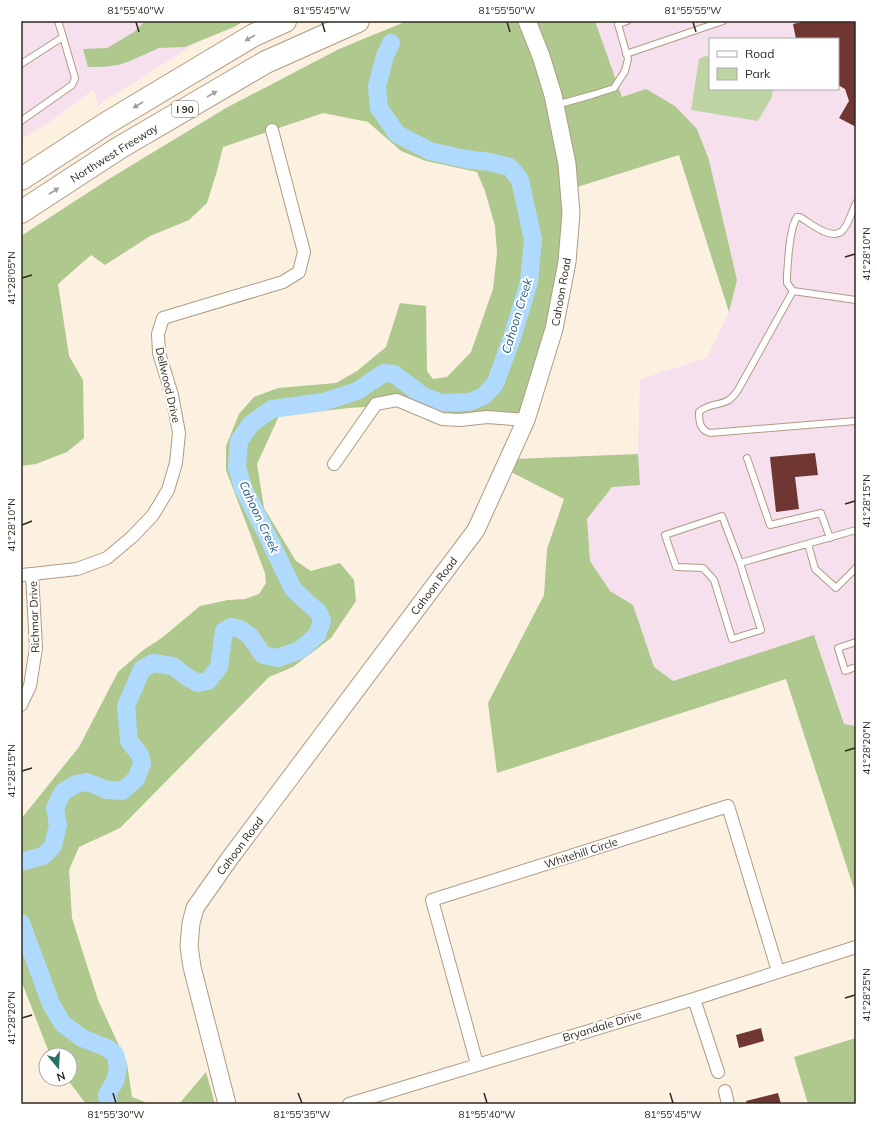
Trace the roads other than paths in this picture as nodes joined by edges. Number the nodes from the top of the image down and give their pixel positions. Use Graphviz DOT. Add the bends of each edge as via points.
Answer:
graph roads {
  1 [pos="58,21"];
  2 [pos="285,21"];
  3 [pos="358,21"];
  4 [pos="528,21"];
  5 [pos="627,21"];
  6 [pos="723,21"];
  7 [pos="63,37"];
  8 [pos="626,54"];
  9 [pos="21,64"];
  10 [pos="555,105"];
  11 [pos="21,121"];
  12 [pos="272,130"];
  13 [pos="21,179"];
  14 [pos="856,203"];
  15 [pos="21,212"];
  16 [pos="793,291"];
  17 [pos="856,300"];
  18 [pos="526,420"];
  19 [pos="856,421"];
  20 [pos="747,458"];
  21 [pos="334,464"];
  22 [pos="856,530"];
  23 [pos="830,538"];
  24 [pos="808,544"];
  25 [pos="740,563"];
  26 [pos="856,568"];
  27 [pos="27,575"];
  28 [pos="856,642"];
  29 [pos="856,667"];
  30 [pos="21,705"];
  31 [pos="856,947"];
  32 [pos="778,971"];
  33 [pos="694,999"];
  34 [pos="477,1064"];
  35 [pos="718,1072"];
  36 [pos="725,1091"];
  37 [pos="227,1104"];
  38 [pos="349,1104"];
  39 [pos="728,1104"];
  1 -- 7 [label="lane"];
  2 -- 13 [label="highway, I 90, one-way" via="254,36 120,115"];
  15 -- 3 [label="highway, Northwest Freeway / I 90, one-way" via="119,148 266,62"];
  4 -- 10 [label="street, Cahoon Road"];
  5 -- 8 [label="lane" via="618,24"];
  6 -- 8 [label="lane"];
  7 -- 9 [label="lane"];
  7 -- 11 [label="lane" via="75,78 72,85"];
  8 -- 10 [label="lane" via="628,59 625,71 614,88"];
  10 -- 18 [label="street, Cahoon Road" via="567,164 571,213 567,262 554,329"];
  12 -- 27 [label="street, Dellwood Drive" via="304,252 299,272 283,282 163,318 158,334 159,353 172,395 179,433 176,463 168,490 153,516 107,558 77,569"];
  14 -- 16 [label="lane" via="846,226 842,232 836,234 824,232 800,217 794,221 786,276 787,283"];
  16 -- 17 [label="lane"];
  16 -- 19 [label="lane" via="738,390 728,401 709,406 699,412 701,427 710,433"];
  18 -- 21 [label="street" via="486,417 442,419 397,400 376,404"];
  18 -- 37 [label="street, Cahoon Road" via="476,530 195,908 189,946 192,967"];
  20 -- 23 [label="lane" via="770,525 821,513"];
  22 -- 23 [label="lane"];
  23 -- 24 [label="lane"];
  24 -- 25 [label="lane"];
  24 -- 26 [label="lane" via="814,569 836,588"];
  25 -- 25 [label="lane" via="722,516 665,535 676,567 702,568 714,580 732,639 761,630"];
  27 -- 30 [label="street, Richmar Drive" via="36,648 30,686"];
  28 -- 29 [label="lane" via="838,648 845,671"];
  31 -- 32 [label="street, Bryandale Drive"];
  32 -- 33 [label="street, Bryandale Drive"];
  32 -- 34 [label="street, Whitehill Circle" via="728,806 432,900"];
  33 -- 34 [label="street, Bryandale Drive"];
  33 -- 35 [label="street"];
  34 -- 38 [label="street, Bryandale Drive"];
  36 -- 39 [label="street"];
}
